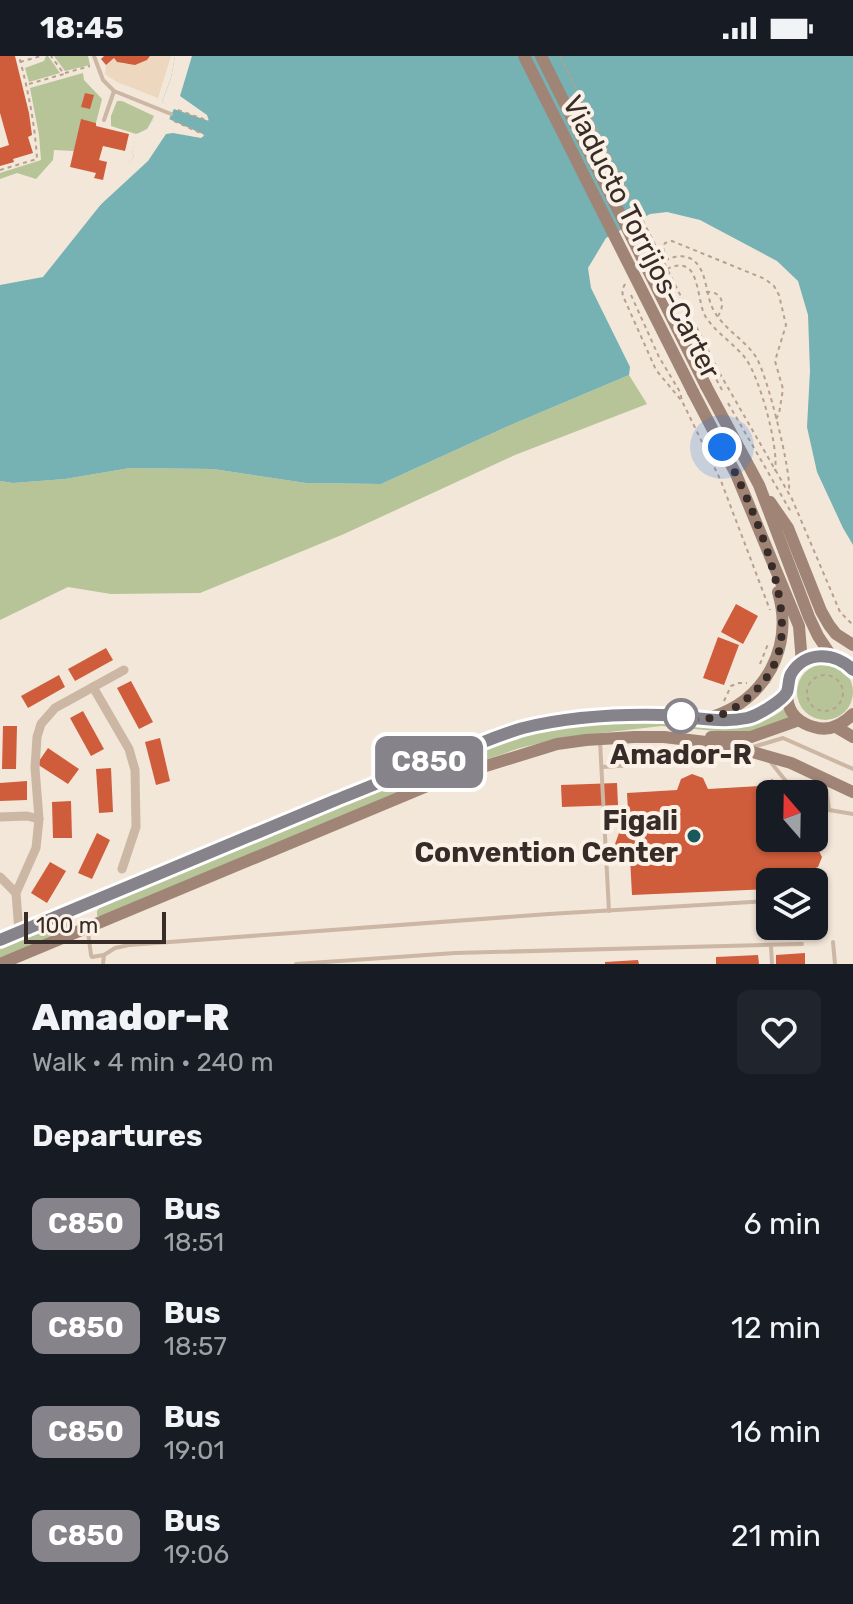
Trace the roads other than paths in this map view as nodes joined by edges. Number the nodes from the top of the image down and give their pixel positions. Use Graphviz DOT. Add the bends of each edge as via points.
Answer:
graph roads {
  1 [pos="94,56"];
  2 [pos="524,56"];
  3 [pos="541,56"];
  4 [pos="114,91"];
  5 [pos="171,114"];
  6 [pos="104,120"];
  7 [pos="759,485"];
  8 [pos="762,535"];
  9 [pos="853,645"];
  10 [pos="832,657"];
  11 [pos="802,663"];
  12 [pos="124,670"];
  13 [pos="853,670"];
  14 [pos="93,687"];
  15 [pos="787,693"];
  16 [pos="853,714"];
  17 [pos="704,720"];
  18 [pos="799,720"];
  19 [pos="836,727"];
  20 [pos="853,737"];
  21 [pos="599,739"];
  22 [pos="696,741"];
  23 [pos="738,748"];
  24 [pos="765,755"];
  25 [pos="668,763"];
  26 [pos="423,764"];
  27 [pos="602,767"];
  28 [pos="853,769"];
  29 [pos="824,778"];
  30 [pos="444,779"];
  31 [pos="785,780"];
  32 [pos="853,792"];
  33 [pos="829,810"];
  34 [pos="853,814"];
  35 [pos="0,817"];
  36 [pos="39,819"];
  37 [pos="122,869"];
  38 [pos="0,877"];
  39 [pos="16,893"];
  40 [pos="756,902"];
  41 [pos="80,907"];
  42 [pos="609,911"];
  43 [pos="88,928"];
  44 [pos="19,932"];
  45 [pos="0,940"];
  46 [pos="833,942"];
  47 [pos="802,944"];
  48 [pos="771,946"];
  49 [pos="104,955"];
  50 [pos="0,964"];
  51 [pos="103,964"];
  52 [pos="296,964"];
  53 [pos="772,964"];
  54 [pos="835,964"];
  1 -- 4 [label="lane" via="103,80"];
  2 -- 8 [label="main road, Viaducto Torrijos-Carter, bridge" via="687,397 736,474"];
  3 -- 7 [label="main road, Viaducto Torrijos-Carter, bridge"];
  4 -- 5 [label="lane"];
  4 -- 6 [label="lane"];
  7 -- 9 [label="main road" via="788,528 829,625"];
  7 -- 10 [label="main road, Viaducto Torrijos-Carter" via="809,617"];
  8 -- 11 [label="main road, Viaducto Torrijos-Carter" via="799,626"];
  8 -- 17 [label="main road" via="781,602 779,651 771,671 742,703"];
  10 -- 11 [label="main road"];
  10 -- 13 [label="main road"];
  11 -- 15 [label="main road" via="791,676"];
  12 -- 14 [label="street"];
  14 -- 36 [label="street" via="55,708 41,724 35,768"];
  14 -- 37 [label="street" via="129,749 135,770 136,827"];
  15 -- 17 [label="main road" via="756,715"];
  15 -- 18 [label="main road"];
  16 -- 19 [label="main road"];
  17 -- 26 [label="main road" via="631,715 553,722"];
  18 -- 19 [label="main road" via="810,727"];
  18 -- 22 [label="main road" via="751,737"];
  19 -- 20 [label="main road"];
  21 -- 22 [label="main road"];
  21 -- 27 [label="lane"];
  21 -- 30 [label="main road" via="557,744"];
  22 -- 23 [label="main road"];
  23 -- 24 [label="main road"];
  23 -- 28 [label="lane" via="783,738"];
  24 -- 29 [label="main road"];
  24 -- 31 [label="lane"];
  25 -- 27 [label="lane"];
  26 -- 30 [label="main road"];
  26 -- 41 [label="main road"];
  27 -- 42 [label="lane"];
  29 -- 32 [label="main road"];
  29 -- 33 [label="lane"];
  30 -- 43 [label="main road"];
  33 -- 34 [label="lane"];
  35 -- 36 [label="street"];
  36 -- 39 [label="street" via="36,848"];
  38 -- 39 [label="street"];
  39 -- 44 [label="street"];
  40 -- 42 [label="lane"];
  41 -- 43 [label="main road"];
  41 -- 44 [label="main road"];
  42 -- 49 [label="lane" via="129,945"];
  43 -- 49 [label="lane" via="92,957"];
  43 -- 50 [label="main road"];
  44 -- 45 [label="main road"];
  46 -- 54 [label="lane"];
  47 -- 48 [label="lane"];
  48 -- 52 [label="lane" via="455,953"];
  48 -- 53 [label="lane"];
  49 -- 51 [label="lane"];
}
